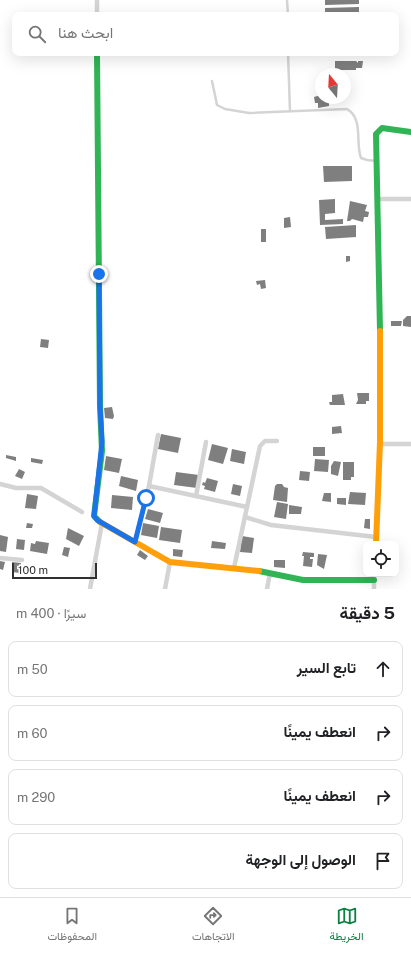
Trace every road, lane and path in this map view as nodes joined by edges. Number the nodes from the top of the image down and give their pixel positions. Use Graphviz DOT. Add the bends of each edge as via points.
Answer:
graph roads {
  1 [pos="97,0"];
  2 [pos="287,0"];
  3 [pos="97,12"];
  4 [pos="288,12"];
  5 [pos="97,56"];
  6 [pos="288,56"];
  7 [pos="212,81"];
  8 [pos="290,111"];
  9 [pos="411,132"];
  10 [pos="377,161"];
  11 [pos="378,199"];
  12 [pos="411,199"];
  13 [pos="158,435"];
  14 [pos="277,441"];
  15 [pos="206,442"];
  16 [pos="379,444"];
  17 [pos="411,444"];
  18 [pos="0,484"];
  19 [pos="149,486"];
  20 [pos="196,496"];
  21 [pos="247,507"];
  22 [pos="82,512"];
  23 [pos="245,517"];
  24 [pos="102,523"];
  25 [pos="376,537"];
  26 [pos="376,541"];
  27 [pos="135,542"];
  28 [pos="0,558"];
  29 [pos="22,560"];
  30 [pos="170,562"];
  31 [pos="234,568"];
  32 [pos="270,573"];
  33 [pos="374,577"];
  34 [pos="90,589"];
  35 [pos="165,589"];
  36 [pos="266,589"];
  37 [pos="374,589"];
  1 -- 3 [label="street"];
  2 -- 4 [label="lane"];
  5 -- 24 [label="street" via="102,442 94,514"];
  6 -- 8 [label="lane"];
  7 -- 8 [label="lane" via="216,104 220,108 250,113"];
  8 -- 10 [label="lane" via="350,111 357,122 361,158"];
  9 -- 10 [label="street" via="382,128 378,130"];
  10 -- 11 [label="street"];
  11 -- 12 [label="street"];
  11 -- 16 [label="street"];
  13 -- 19 [label="street"];
  14 -- 21 [label="street" via="265,441 260,445"];
  15 -- 20 [label="street"];
  16 -- 17 [label="street"];
  16 -- 25 [label="street"];
  18 -- 22 [label="street" via="16,488 41,488"];
  19 -- 20 [label="street"];
  19 -- 27 [label="street"];
  20 -- 21 [label="street"];
  21 -- 23 [label="street"];
  23 -- 25 [label="street" via="268,525"];
  23 -- 31 [label="street"];
  24 -- 27 [label="street"];
  24 -- 34 [label="street"];
  25 -- 26 [label="street"];
  27 -- 30 [label="street"];
  28 -- 29 [label="street"];
  30 -- 31 [label="street"];
  30 -- 35 [label="street"];
  31 -- 32 [label="street"];
  32 -- 33 [label="street" via="303,580"];
  32 -- 36 [label="street"];
  33 -- 37 [label="street"];
}
